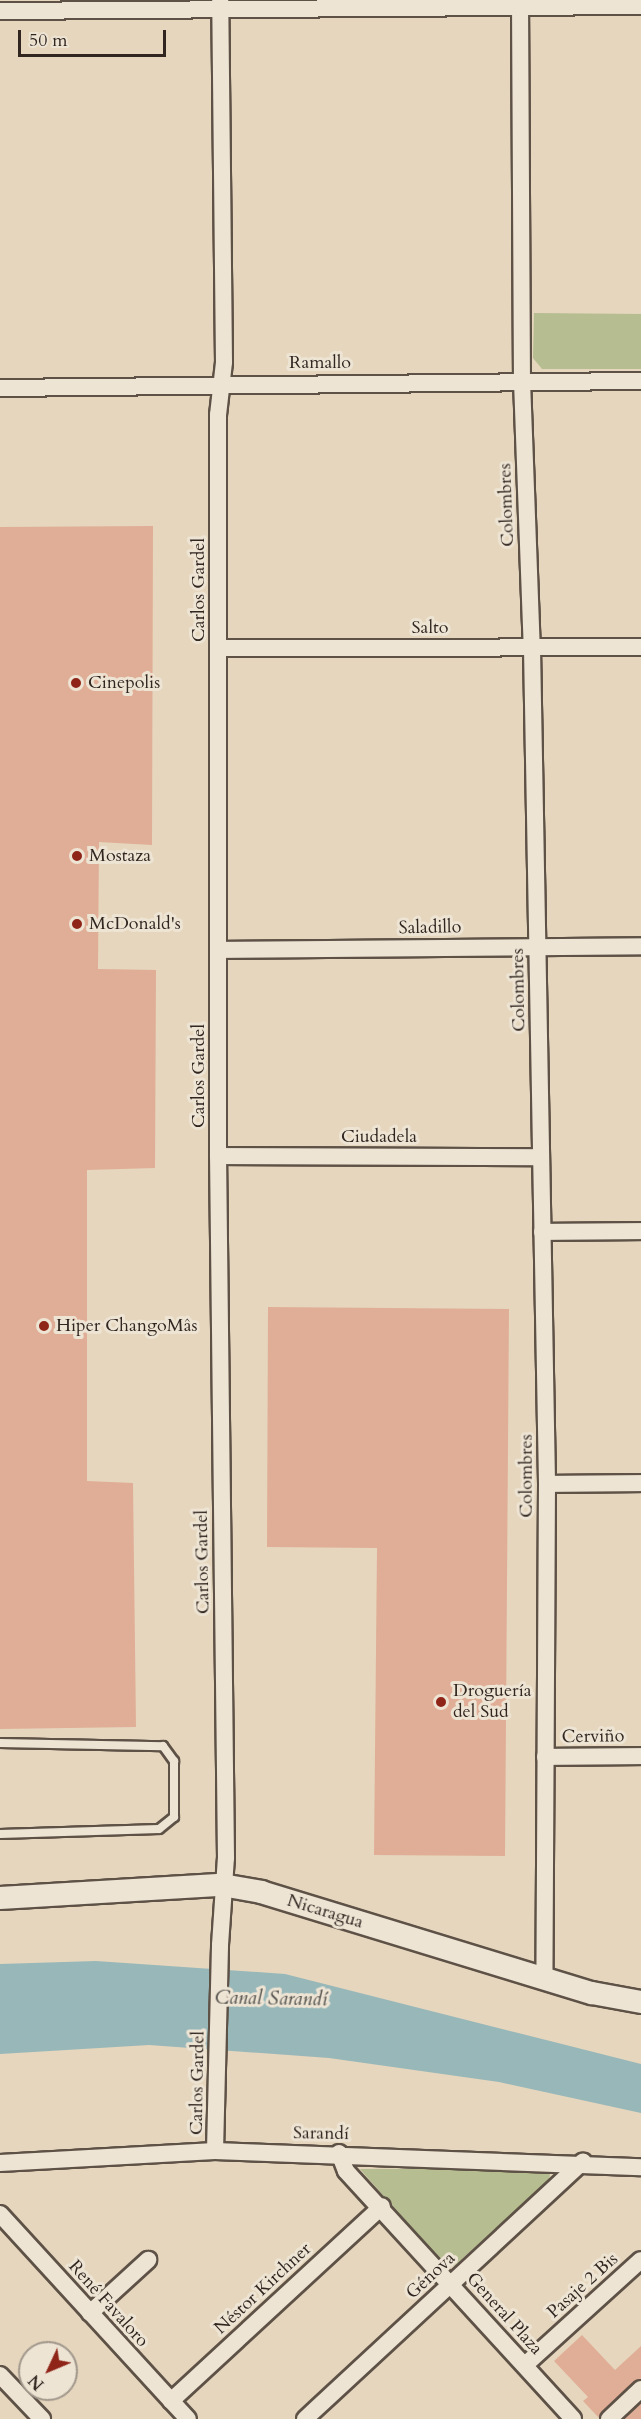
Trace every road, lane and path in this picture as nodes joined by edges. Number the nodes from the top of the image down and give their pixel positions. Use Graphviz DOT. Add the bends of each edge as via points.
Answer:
graph roads {
  1 [pos="220,4"];
  2 [pos="520,4"];
  3 [pos="641,6"];
  4 [pos="0,11"];
  5 [pos="522,381"];
  6 [pos="641,381"];
  7 [pos="223,384"];
  8 [pos="0,388"];
  9 [pos="641,647"];
  10 [pos="219,648"];
  11 [pos="532,648"];
  12 [pos="538,946"];
  13 [pos="641,946"];
  14 [pos="219,950"];
  15 [pos="218,1156"];
  16 [pos="540,1157"];
  17 [pos="641,1231"];
  18 [pos="542,1232"];
  19 [pos="641,1483"];
  20 [pos="547,1484"];
  21 [pos="0,1743"];
  22 [pos="641,1756"];
  23 [pos="545,1757"];
  24 [pos="0,1834"];
  25 [pos="222,1885"];
  26 [pos="0,1898"];
  27 [pos="544,1979"];
  28 [pos="641,2002"];
  29 [pos="216,2151"];
  30 [pos="339,2153"];
  31 [pos="583,2162"];
  32 [pos="4,2166"];
  33 [pos="641,2167"];
  34 [pos="382,2206"];
  35 [pos="0,2214"];
  36 [pos="148,2260"];
  37 [pos="641,2260"];
  38 [pos="450,2284"];
  39 [pos="90,2313"];
  40 [pos="525,2365"];
  41 [pos="0,2375"];
  42 [pos="641,2389"];
  43 [pos="171,2401"];
  44 [pos="42,2419"];
  45 [pos="188,2419"];
  46 [pos="305,2419"];
  47 [pos="573,2419"];
  48 [pos="609,2419"];
  1 -- 2 [label="street"];
  1 -- 4 [label="street"];
  1 -- 7 [label="street, Carlos Gardel"];
  2 -- 3 [label="street"];
  2 -- 5 [label="street, Colombres"];
  5 -- 6 [label="street, Ramallo"];
  5 -- 7 [label="street, Ramallo"];
  5 -- 11 [label="street, Colombres"];
  7 -- 8 [label="street, Ramallo"];
  7 -- 10 [label="street, Carlos Gardel" via="218,415"];
  9 -- 11 [label="street, Salto"];
  10 -- 11 [label="street, Salto"];
  10 -- 14 [label="street, Carlos Gardel"];
  11 -- 12 [label="street, Colombres"];
  12 -- 13 [label="street, Saladillo"];
  12 -- 14 [label="street, Saladillo"];
  12 -- 16 [label="street, Colombres"];
  14 -- 15 [label="street, Carlos Gardel"];
  15 -- 16 [label="street, Ciudadela"];
  15 -- 25 [label="street, Carlos Gardel" via="226,1858"];
  16 -- 18 [label="street, Colombres"];
  17 -- 18 [label="street"];
  18 -- 20 [label="street, Colombres"];
  19 -- 20 [label="street"];
  20 -- 23 [label="street, Colombres"];
  21 -- 24 [label="lane" via="163,1746 174,1761 174,1817 159,1829"];
  22 -- 23 [label="street, Cerviño"];
  23 -- 27 [label="street, Colombres"];
  25 -- 26 [label="main road, Nicaragua"];
  25 -- 27 [label="main road, Nicaragua" via="261,1892"];
  25 -- 29 [label="street, Carlos Gardel"];
  27 -- 28 [label="main road, Nicaragua"];
  29 -- 30 [label="street, Sarandí"];
  29 -- 32 [label="street, Sarandí"];
  30 -- 31 [label="street, Sarandí"];
  30 -- 34 [label="street, General Plaza" via="346,2171"];
  31 -- 33 [label="street, Sarandí"];
  31 -- 38 [label="street, Génova"];
  34 -- 38 [label="street, General Plaza"];
  34 -- 43 [label="street, Néstor Kirchner"];
  35 -- 39 [label="street, René Favaloro"];
  36 -- 39 [label="street"];
  37 -- 40 [label="street, Pasaje 2 Bis"];
  38 -- 40 [label="street, General Plaza"];
  38 -- 46 [label="street, Génova"];
  39 -- 43 [label="street, René Favaloro"];
  40 -- 47 [label="street, General Plaza"];
  41 -- 44 [label="street"];
  42 -- 48 [label="street"];
  43 -- 45 [label="street, René Favaloro"];
}
